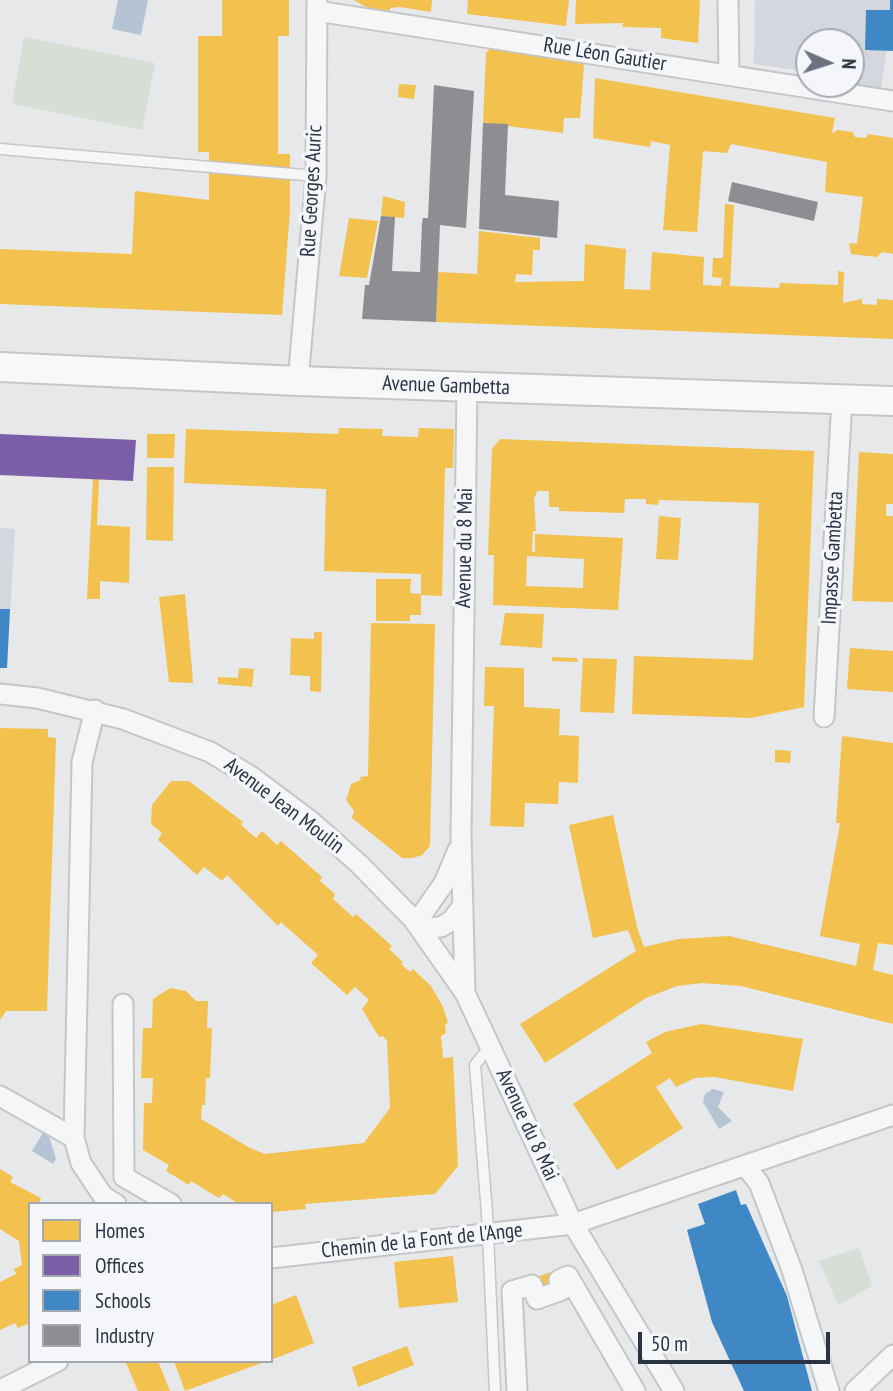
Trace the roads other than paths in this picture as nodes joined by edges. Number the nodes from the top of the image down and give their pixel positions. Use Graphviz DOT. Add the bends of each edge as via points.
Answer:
graph roads {
  1 [pos="728,0"];
  2 [pos="317,5"];
  3 [pos="729,74"];
  4 [pos="893,101"];
  5 [pos="0,149"];
  6 [pos="316,176"];
  7 [pos="0,368"];
  8 [pos="298,382"];
  9 [pos="467,387"];
  10 [pos="842,399"];
  11 [pos="893,401"];
  12 [pos="0,694"];
  13 [pos="95,710"];
  14 [pos="824,716"];
  15 [pos="461,835"];
  16 [pos="463,905"];
  17 [pos="418,926"];
  18 [pos="465,993"];
  19 [pos="123,1004"];
  20 [pos="490,1045"];
  21 [pos="0,1096"];
  22 [pos="893,1115"];
  23 [pos="74,1139"];
  24 [pos="745,1166"];
  25 [pos="113,1202"];
  26 [pos="168,1202"];
  27 [pos="573,1224"];
  28 [pos="487,1233"];
  29 [pos="273,1258"];
  30 [pos="893,1355"];
  31 [pos="54,1363"];
  32 [pos="0,1390"];
  33 [pos="495,1391"];
  34 [pos="517,1391"];
  35 [pos="635,1391"];
  36 [pos="674,1391"];
  37 [pos="829,1391"];
  38 [pos="855,1391"];
  1 -- 3 [label="street"];
  2 -- 3 [label="street, Rue Léon Gautier"];
  2 -- 6 [label="street, Rue Georges Auric"];
  3 -- 4 [label="street, Rue Léon Gautier"];
  5 -- 6 [label="lane"];
  6 -- 8 [label="street, Rue Georges Auric"];
  7 -- 8 [label="main road, Avenue Gambetta"];
  8 -- 9 [label="main road, Avenue Gambetta"];
  9 -- 10 [label="main road, Avenue Gambetta"];
  9 -- 15 [label="street, Avenue du 8 Mai"];
  10 -- 11 [label="main road, Avenue Gambetta"];
  10 -- 14 [label="street, Impasse Gambetta"];
  12 -- 13 [label="street, Avenue Jean Moulin"];
  13 -- 17 [label="street, Avenue Jean Moulin" via="172,735 252,777 359,864"];
  13 -- 23 [label="street" via="82,762"];
  15 -- 16 [label="street, Avenue du 8 Mai"];
  15 -- 17 [label="street, Avenue du 8 Mai" via="451,871"];
  16 -- 17 [label="street" via="441,927"];
  16 -- 18 [label="street, Avenue du 8 Mai"];
  17 -- 18 [label="street, Avenue Jean Moulin"];
  18 -- 20 [label="street, Avenue du 8 Mai"];
  19 -- 26 [label="street" via="124,1177"];
  20 -- 27 [label="street, Avenue du 8 Mai"];
  20 -- 28 [label="lane" via="475,1065"];
  21 -- 23 [label="street"];
  22 -- 24 [label="street, Chemin de la Font de l'Ange"];
  23 -- 25 [label="street" via="81,1163 103,1196"];
  24 -- 27 [label="street, Chemin de la Font de l'Ange"];
  24 -- 37 [label="street" via="759,1182 792,1269"];
  27 -- 28 [label="street, Chemin de la Font de l'Ange"];
  27 -- 36 [label="street, Avenue du 8 Mai"];
  28 -- 29 [label="street, Chemin de la Font de l'Ange"];
  28 -- 33 [label="lane"];
  30 -- 38 [label="street"];
  31 -- 32 [label="street"];
  34 -- 35 [label="street" via="512,1291 532,1285 537,1299 562,1290 559,1280 568,1276"];
}
